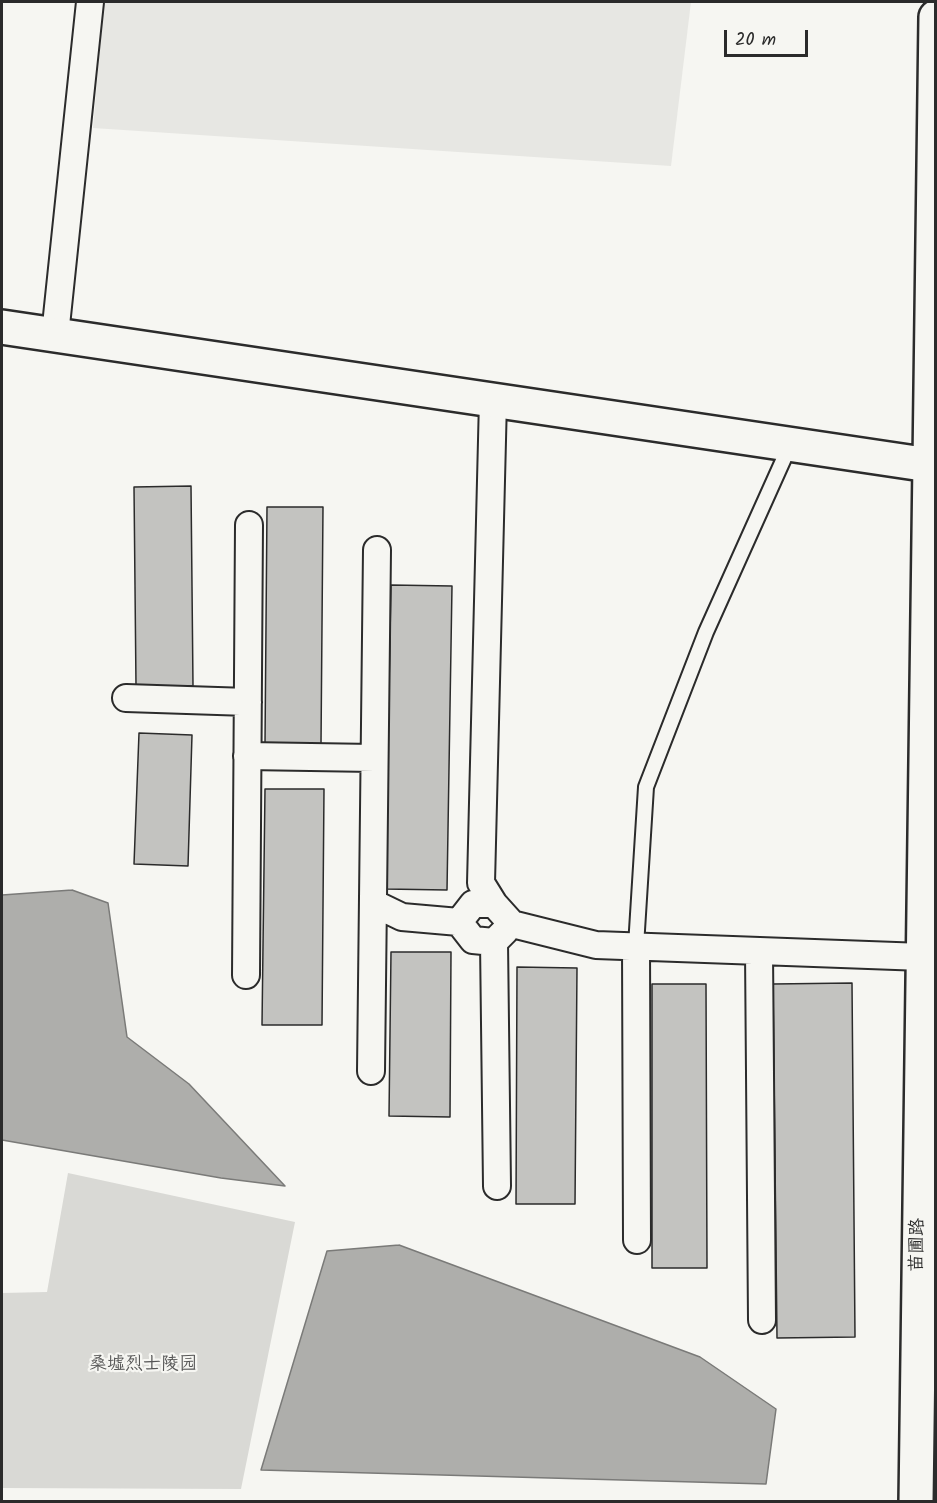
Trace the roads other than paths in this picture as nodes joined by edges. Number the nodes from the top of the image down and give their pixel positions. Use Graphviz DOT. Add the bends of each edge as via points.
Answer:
graph roads {
  1 [pos="90,2"];
  2 [pos="936,17"];
  3 [pos="2,327"];
  4 [pos="55,335"];
  5 [pos="493,400"];
  6 [pos="790,445"];
  7 [pos="932,466"];
  8 [pos="249,525"];
  9 [pos="377,550"];
  10 [pos="126,698"];
  11 [pos="248,702"];
  12 [pos="247,756"];
  13 [pos="374,758"];
  14 [pos="373,903"];
  15 [pos="494,904"];
  16 [pos="459,922"];
  17 [pos="512,924"];
  18 [pos="494,942"];
  19 [pos="636,946"];
  20 [pos="759,951"];
  21 [pos="923,957"];
  22 [pos="246,975"];
  23 [pos="371,1071"];
  24 [pos="497,1186"];
  25 [pos="637,1240"];
  26 [pos="927,1250"];
  27 [pos="762,1320"];
  28 [pos="916,1502"];
  1 -- 4 [label="street"];
  2 -- 7 [label="street, 苗圃路"];
  3 -- 4 [label="street"];
  4 -- 5 [label="street"];
  5 -- 6 [label="street"];
  5 -- 15 [label="street" via="481,883"];
  6 -- 7 [label="street"];
  6 -- 19 [label="lane" via="706,632 646,787"];
  7 -- 21 [label="street, 苗圃路"];
  8 -- 11 [label="street"];
  9 -- 13 [label="street"];
  10 -- 11 [label="street"];
  11 -- 12 [label="street"];
  12 -- 13 [label="street"];
  12 -- 22 [label="street"];
  13 -- 14 [label="street"];
  14 -- 16 [label="street" via="402,917"];
  14 -- 23 [label="street"];
  15 -- 16 [label="street" via="473,904"];
  15 -- 17 [label="street"];
  16 -- 18 [label="street" via="473,940"];
  17 -- 18 [label="street"];
  17 -- 19 [label="street" via="596,945"];
  18 -- 24 [label="street"];
  19 -- 20 [label="street"];
  19 -- 25 [label="street"];
  20 -- 21 [label="street"];
  20 -- 27 [label="street"];
  21 -- 26 [label="street, 苗圃路"];
  26 -- 28 [label="street, 苗圃路"];
}
